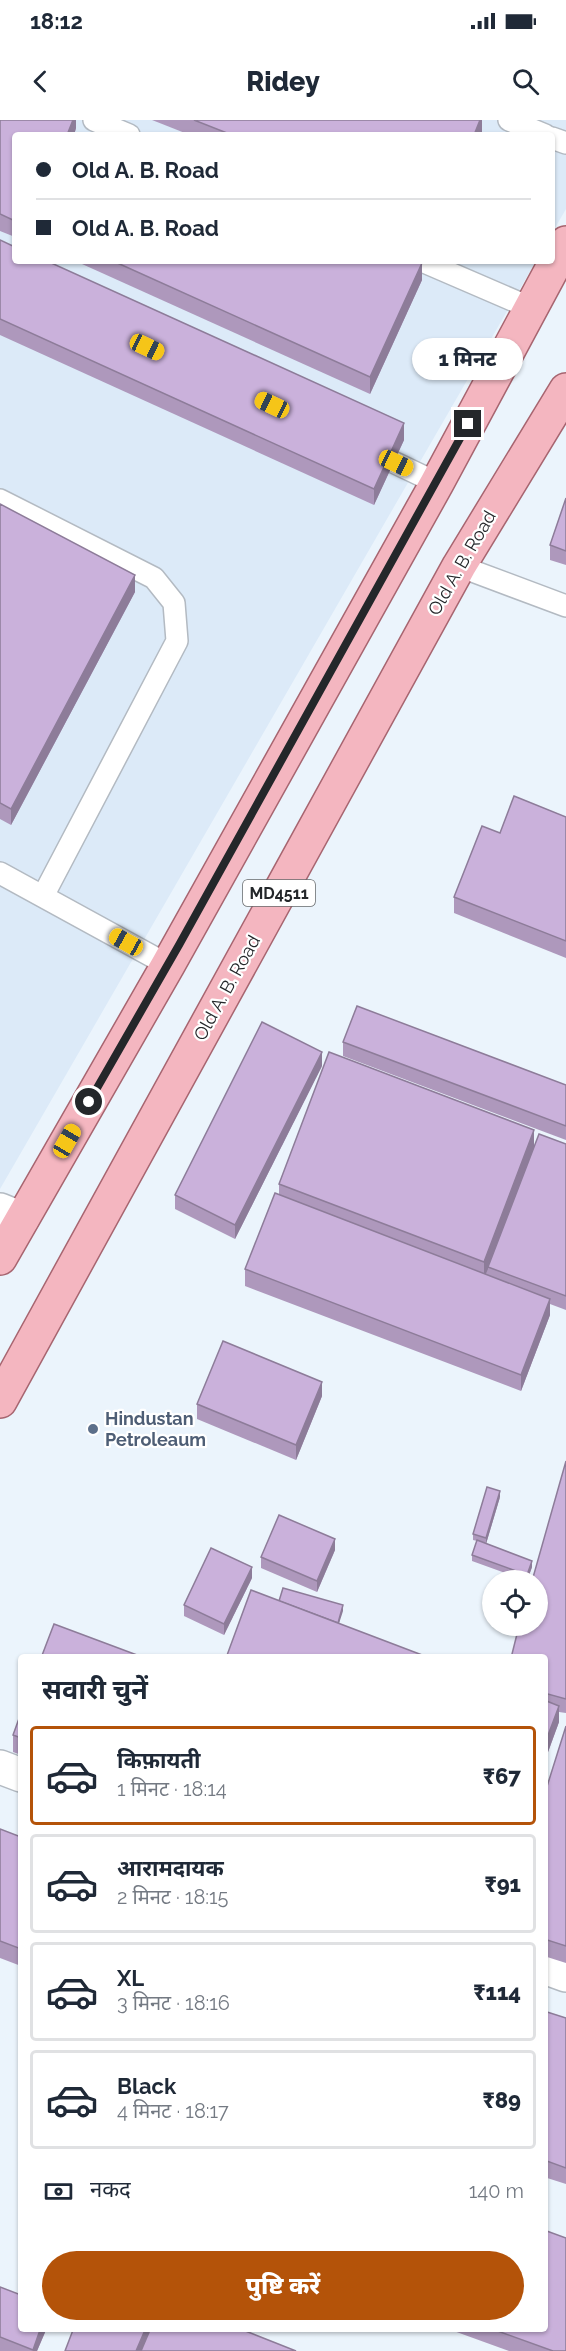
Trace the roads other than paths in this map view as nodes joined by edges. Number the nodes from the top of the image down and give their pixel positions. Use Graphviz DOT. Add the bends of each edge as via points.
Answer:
graph roads {
  1 [pos="95,120"];
  2 [pos="509,120"];
  3 [pos="122,132"];
  4 [pos="538,132"];
  5 [pos="566,243"];
  6 [pos="555,263"];
  7 [pos="429,264"];
  8 [pos="555,264"];
  9 [pos="531,308"];
  10 [pos="566,390"];
  11 [pos="352,443"];
  12 [pos="437,483"];
  13 [pos="0,500"];
  14 [pos="459,566"];
  15 [pos="566,606"];
  16 [pos="0,873"];
  17 [pos="43,896"];
  18 [pos="168,965"];
  19 [pos="11,1215"];
  20 [pos="0,1258"];
  21 [pos="0,1401"];
  22 [pos="0,1767"];
  23 [pos="18,1773"];
  24 [pos="548,1968"];
  25 [pos="566,1974"];
  1 -- 3 [label="lane"];
  2 -- 4 [label="lane"];
  5 -- 6 [label="main road, MD4511"];
  7 -- 9 [label="lane"];
  8 -- 9 [label="main road, MD4511"];
  9 -- 12 [label="main road, MD4511"];
  10 -- 14 [label="main road, Old A. B. Road / MD4511"];
  11 -- 12 [label="lane"];
  12 -- 18 [label="main road, MD4511"];
  13 -- 17 [label="lane" via="154,578 174,603 177,641"];
  14 -- 15 [label="lane"];
  14 -- 21 [label="main road, Old A. B. Road / MD4511"];
  16 -- 17 [label="lane"];
  17 -- 18 [label="lane"];
  18 -- 19 [label="main road, MD4511"];
  19 -- 20 [label="main road, MD4511"];
  22 -- 23 [label="street"];
  24 -- 25 [label="street"];
}
